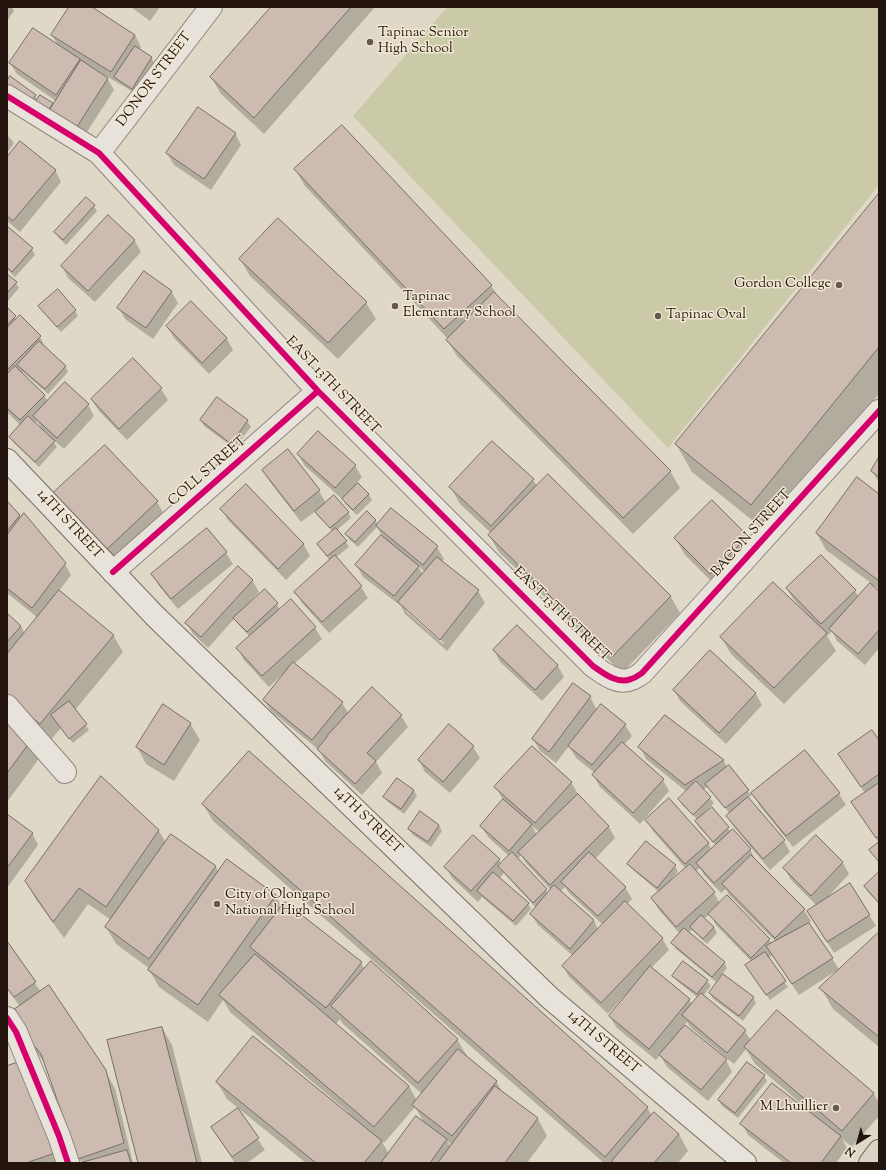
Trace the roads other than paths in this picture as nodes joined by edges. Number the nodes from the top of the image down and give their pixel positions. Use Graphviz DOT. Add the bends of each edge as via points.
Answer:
graph roads {
  1 [pos="211,7"];
  2 [pos="7,96"];
  3 [pos="99,153"];
  4 [pos="318,391"];
  5 [pos="879,411"];
  6 [pos="7,460"];
  7 [pos="113,572"];
  8 [pos="642,672"];
  9 [pos="7,706"];
  10 [pos="65,772"];
  11 [pos="7,1018"];
  12 [pos="879,1152"];
  13 [pos="68,1163"];
  14 [pos="745,1163"];
  15 [pos="870,1163"];
  1 -- 3 [label="street, DONOR STREET"];
  2 -- 3 [label="street, EAST 13TH STREET"];
  3 -- 4 [label="street, EAST 13TH STREET"];
  4 -- 7 [label="street, COLL STREET"];
  4 -- 8 [label="street, EAST 13TH STREET" via="593,666 609,677 621,680 630,680"];
  5 -- 8 [label="street, BACON STREET"];
  6 -- 7 [label="street, 14TH STREET"];
  7 -- 14 [label="street, 14TH STREET" via="155,616 550,998"];
  9 -- 10 [label="street"];
  11 -- 13 [label="street" via="16,1032"];
  12 -- 15 [label="main road"];
}
